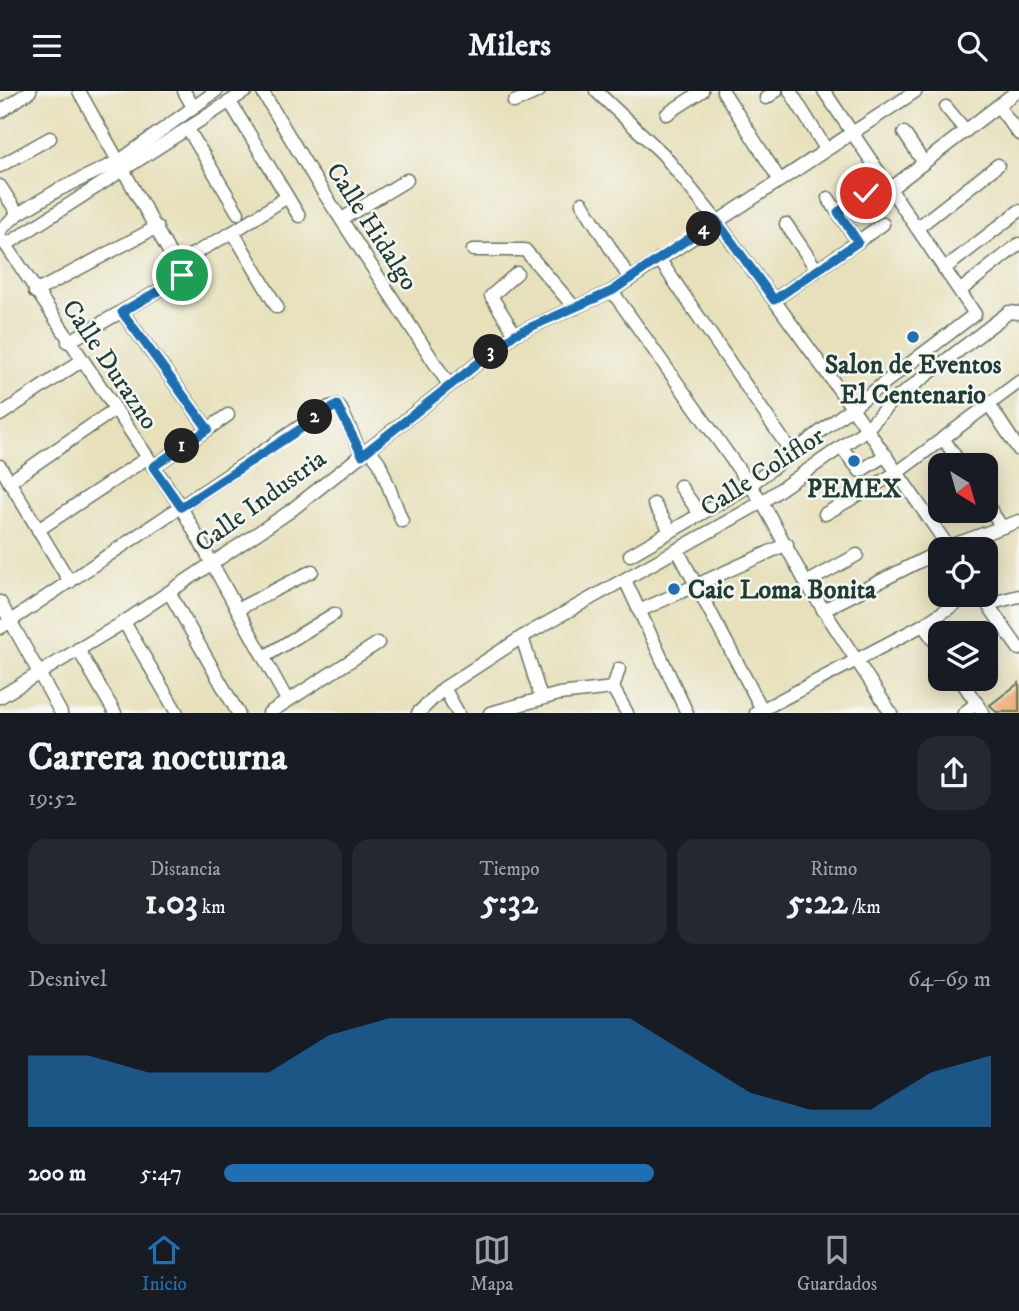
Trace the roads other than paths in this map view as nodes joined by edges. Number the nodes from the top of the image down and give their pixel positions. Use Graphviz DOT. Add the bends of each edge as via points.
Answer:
graph roads {
  1 [pos="79,91"];
  2 [pos="184,91"];
  3 [pos="216,91"];
  4 [pos="246,91"];
  5 [pos="539,91"];
  6 [pos="702,91"];
  7 [pos="723,91"];
  8 [pos="790,91"];
  9 [pos="824,91"];
  10 [pos="916,91"];
  11 [pos="1017,91"];
  12 [pos="30,92"];
  13 [pos="267,93"];
  14 [pos="601,93"];
  15 [pos="900,95"];
  16 [pos="230,101"];
  17 [pos="513,102"];
  18 [pos="998,106"];
  19 [pos="193,107"];
  20 [pos="946,107"];
  21 [pos="0,112"];
  22 [pos="667,114"];
  23 [pos="188,129"];
  24 [pos="965,131"];
  25 [pos="852,132"];
  26 [pos="904,133"];
  27 [pos="1019,134"];
  28 [pos="50,138"];
  29 [pos="826,149"];
  30 [pos="924,163"];
  31 [pos="998,165"];
  32 [pos="0,166"];
  33 [pos="122,166"];
  34 [pos="779,179"];
  35 [pos="407,180"];
  36 [pos="0,186"];
  37 [pos="890,189"];
  38 [pos="866,193"];
  39 [pos="287,197"];
  40 [pos="828,198"];
  41 [pos="582,203"];
  42 [pos="1019,211"];
  43 [pos="238,212"];
  44 [pos="838,212"];
  45 [pos="18,214"];
  46 [pos="299,216"];
  47 [pos="342,219"];
  48 [pos="716,220"];
  49 [pos="786,224"];
  50 [pos="883,224"];
  51 [pos="157,227"];
  52 [pos="917,228"];
  53 [pos="0,230"];
  54 [pos="233,232"];
  55 [pos="3,241"];
  56 [pos="858,242"];
  57 [pos="1019,244"];
  58 [pos="472,250"];
  59 [pos="659,259"];
  60 [pos="179,269"];
  61 [pos="944,269"];
  62 [pos="817,270"];
  63 [pos="516,273"];
  64 [pos="630,279"];
  65 [pos="961,290"];
  66 [pos="612,291"];
  67 [pos="35,292"];
  68 [pos="774,300"];
  69 [pos="277,307"];
  70 [pos="575,308"];
  71 [pos="122,312"];
  72 [pos="1017,312"];
  73 [pos="515,334"];
  74 [pos="68,342"];
  75 [pos="81,361"];
  76 [pos="1019,382"];
  77 [pos="450,385"];
  78 [pos="988,403"];
  79 [pos="853,409"];
  80 [pos="114,410"];
  81 [pos="0,415"];
  82 [pos="228,415"];
  83 [pos="208,429"];
  84 [pos="867,429"];
  85 [pos="943,438"];
  86 [pos="841,447"];
  87 [pos="1019,450"];
  88 [pos="365,452"];
  89 [pos="792,453"];
  90 [pos="953,453"];
  91 [pos="886,455"];
  92 [pos="150,463"];
  93 [pos="0,466"];
  94 [pos="898,472"];
  95 [pos="9,482"];
  96 [pos="680,486"];
  97 [pos="748,486"];
  98 [pos="762,502"];
  99 [pos="654,504"];
  100 [pos="181,507"];
  101 [pos="700,514"];
  102 [pos="825,515"];
  103 [pos="402,521"];
  104 [pos="998,521"];
  105 [pos="1019,521"];
  106 [pos="1002,527"];
  107 [pos="38,530"];
  108 [pos="670,530"];
  109 [pos="938,537"];
  110 [pos="976,537"];
  111 [pos="787,544"];
  112 [pos="678,551"];
  113 [pos="629,555"];
  114 [pos="857,555"];
  115 [pos="928,558"];
  116 [pos="211,564"];
  117 [pos="312,571"];
  118 [pos="625,580"];
  119 [pos="70,582"];
  120 [pos="696,583"];
  121 [pos="806,583"];
  122 [pos="169,592"];
  123 [pos="1019,596"];
  124 [pos="998,598"];
  125 [pos="0,602"];
  126 [pos="951,607"];
  127 [pos="990,607"];
  128 [pos="238,609"];
  129 [pos="824,610"];
  130 [pos="639,611"];
  131 [pos="334,614"];
  132 [pos="124,622"];
  133 [pos="5,624"];
  134 [pos="923,625"];
  135 [pos="928,632"];
  136 [pos="522,636"];
  137 [pos="378,643"];
  138 [pos="78,649"];
  139 [pos="1019,649"];
  140 [pos="264,657"];
  141 [pos="857,660"];
  142 [pos="619,669"];
  143 [pos="38,672"];
  144 [pos="444,688"];
  145 [pos="613,688"];
  146 [pos="968,691"];
  147 [pos="0,697"];
  148 [pos="541,698"];
  149 [pos="287,701"];
  150 [pos="980,708"];
  151 [pos="761,711"];
  152 [pos="61,712"];
  153 [pos="115,712"];
  154 [pos="177,712"];
  155 [pos="238,712"];
  156 [pos="268,712"];
  157 [pos="418,712"];
  158 [pos="458,712"];
  159 [pos="490,712"];
  160 [pos="628,712"];
  161 [pos="687,712"];
  162 [pos="891,712"];
  163 [pos="964,712"];
  1 -- 33 [label="street"];
  2 -- 19 [label="street"];
  3 -- 19 [label="street"];
  4 -- 16 [label="street"];
  5 -- 17 [label="street"];
  6 -- 22 [label="street"];
  7 -- 34 [label="street"];
  8 -- 29 [label="street"];
  9 -- 25 [label="street"];
  10 -- 15 [label="street, Calle Industria"];
  11 -- 18 [label="street"];
  12 -- 21 [label="street"];
  13 -- 47 [label="street, Calle Hidalgo"];
  14 -- 48 [label="street" via="663,154"];
  15 -- 25 [label="street, Calle Industria"];
  16 -- 23 [label="street"];
  16 -- 39 [label="street"];
  18 -- 24 [label="street"];
  18 -- 27 [label="street"];
  19 -- 33 [label="street"];
  20 -- 24 [label="street"];
  23 -- 33 [label="street"];
  23 -- 43 [label="street"];
  24 -- 30 [label="street"];
  25 -- 29 [label="street, Calle Industria"];
  25 -- 37 [label="street"];
  26 -- 30 [label="street"];
  28 -- 32 [label="street"];
  29 -- 34 [label="street, Calle Industria"];
  30 -- 37 [label="street"];
  31 -- 52 [label="street"];
  33 -- 45 [label="street" via="58,190"];
  33 -- 51 [label="street"];
  33 -- 55 [label="street"];
  34 -- 48 [label="street, Calle Industria"];
  35 -- 47 [label="street"];
  36 -- 45 [label="street"];
  37 -- 52 [label="street"];
  38 -- 44 [label="street"];
  39 -- 46 [label="street"];
  39 -- 54 [label="street"];
  40 -- 44 [label="street"];
  41 -- 64 [label="street"];
  42 -- 61 [label="street"];
  44 -- 56 [label="street"];
  45 -- 53 [label="street"];
  47 -- 77 [label="street, Calle Hidalgo"];
  48 -- 59 [label="street, Calle Industria"];
  48 -- 68 [label="street"];
  49 -- 62 [label="street"];
  50 -- 56 [label="street"];
  51 -- 60 [label="street"];
  51 -- 67 [label="street"];
  52 -- 61 [label="street"];
  54 -- 60 [label="street"];
  54 -- 69 [label="street"];
  55 -- 67 [label="street, Calle Durazno"];
  56 -- 62 [label="street"];
  57 -- 65 [label="street"];
  58 -- 70 [label="street" via="525,250"];
  59 -- 64 [label="street, Calle Industria"];
  59 -- 89 [label="street"];
  60 -- 71 [label="street" via="179,279"];
  61 -- 65 [label="street"];
  62 -- 68 [label="street"];
  63 -- 73 [label="street" via="491,296"];
  64 -- 66 [label="street, Calle Industria"];
  65 -- 79 [label="street" via="975,314"];
  66 -- 70 [label="street, Calle Industria"];
  66 -- 97 [label="street"];
  67 -- 74 [label="street, Calle Durazno"];
  68 -- 79 [label="street"];
  70 -- 73 [label="street, Calle Industria"];
  71 -- 74 [label="street"];
  71 -- 83 [label="street"];
  72 -- 84 [label="street, Calle Coliflor" via="889,404"];
  73 -- 77 [label="street, Calle Industria"];
  74 -- 75 [label="street, Calle Durazno"];
  75 -- 80 [label="street, Calle Durazno"];
  75 -- 81 [label="street"];
  76 -- 78 [label="street"];
  77 -- 88 [label="street, Calle Industria"];
  78 -- 85 [label="street"];
  78 -- 87 [label="street"];
  79 -- 84 [label="street"];
  79 -- 89 [label="street"];
  80 -- 92 [label="street, Calle Durazno"];
  80 -- 95 [label="street"];
  82 -- 83 [label="street"];
  83 -- 92 [label="street"];
  84 -- 86 [label="street, Calle Coliflor"];
  84 -- 91 [label="street"];
  85 -- 90 [label="street"];
  85 -- 94 [label="street"];
  86 -- 91 [label="street" via="860,471"];
  86 -- 98 [label="street, Calle Coliflor"];
  88 -- 100 [label="street" via="337,405"];
  88 -- 103 [label="street" via="379,462"];
  88 -- 116 [label="street, Calle Industria" via="289,512"];
  89 -- 97 [label="street"];
  91 -- 94 [label="street"];
  92 -- 100 [label="street, Calle Durazno"];
  92 -- 107 [label="street"];
  93 -- 95 [label="street"];
  94 -- 102 [label="street"];
  94 -- 109 [label="street"];
  95 -- 107 [label="street"];
  96 -- 101 [label="street"];
  97 -- 98 [label="street"];
  97 -- 101 [label="street"];
  98 -- 111 [label="street"];
  98 -- 112 [label="street, Calle Coliflor"];
  99 -- 108 [label="street"];
  100 -- 116 [label="street, Calle Durazno"];
  100 -- 119 [label="street"];
  101 -- 108 [label="street"];
  104 -- 106 [label="street"];
  105 -- 106 [label="street"];
  106 -- 110 [label="street"];
  107 -- 119 [label="street"];
  108 -- 113 [label="street"];
  111 -- 120 [label="street"];
  111 -- 121 [label="street"];
  112 -- 118 [label="street, Calle Coliflor"];
  112 -- 120 [label="street"];
  114 -- 121 [label="street"];
  115 -- 129 [label="street"];
  116 -- 122 [label="street, Calle Industria"];
  116 -- 128 [label="street, Calle Durazno"];
  117 -- 128 [label="street"];
  118 -- 130 [label="street"];
  118 -- 136 [label="street, Calle Coliflor"];
  119 -- 133 [label="street"];
  120 -- 130 [label="street"];
  120 -- 151 [label="street"];
  121 -- 129 [label="street"];
  122 -- 132 [label="street, Calle Industria"];
  122 -- 155 [label="street"];
  123 -- 124 [label="street"];
  125 -- 133 [label="street"];
  126 -- 134 [label="street"];
  127 -- 139 [label="street"];
  128 -- 140 [label="street, Calle Durazno"];
  129 -- 141 [label="street"];
  130 -- 161 [label="street"];
  131 -- 140 [label="street"];
  132 -- 138 [label="street, Calle Industria"];
  132 -- 154 [label="street"];
  133 -- 143 [label="street"];
  134 -- 135 [label="street"];
  134 -- 141 [label="street"];
  136 -- 144 [label="street, Calle Coliflor"];
  136 -- 148 [label="street"];
  137 -- 149 [label="street"];
  138 -- 143 [label="street, Calle Industria"];
  138 -- 153 [label="street"];
  140 -- 149 [label="street, Calle Durazno"];
  141 -- 151 [label="street"];
  141 -- 162 [label="street"];
  142 -- 145 [label="street"];
  143 -- 147 [label="street, Calle Industria"];
  143 -- 152 [label="street"];
  144 -- 157 [label="street, Calle Coliflor"];
  144 -- 158 [label="street"];
  145 -- 148 [label="street"];
  145 -- 160 [label="street"];
  146 -- 150 [label="street"];
  148 -- 159 [label="street"];
  149 -- 156 [label="street"];
  150 -- 163 [label="street"];
}
